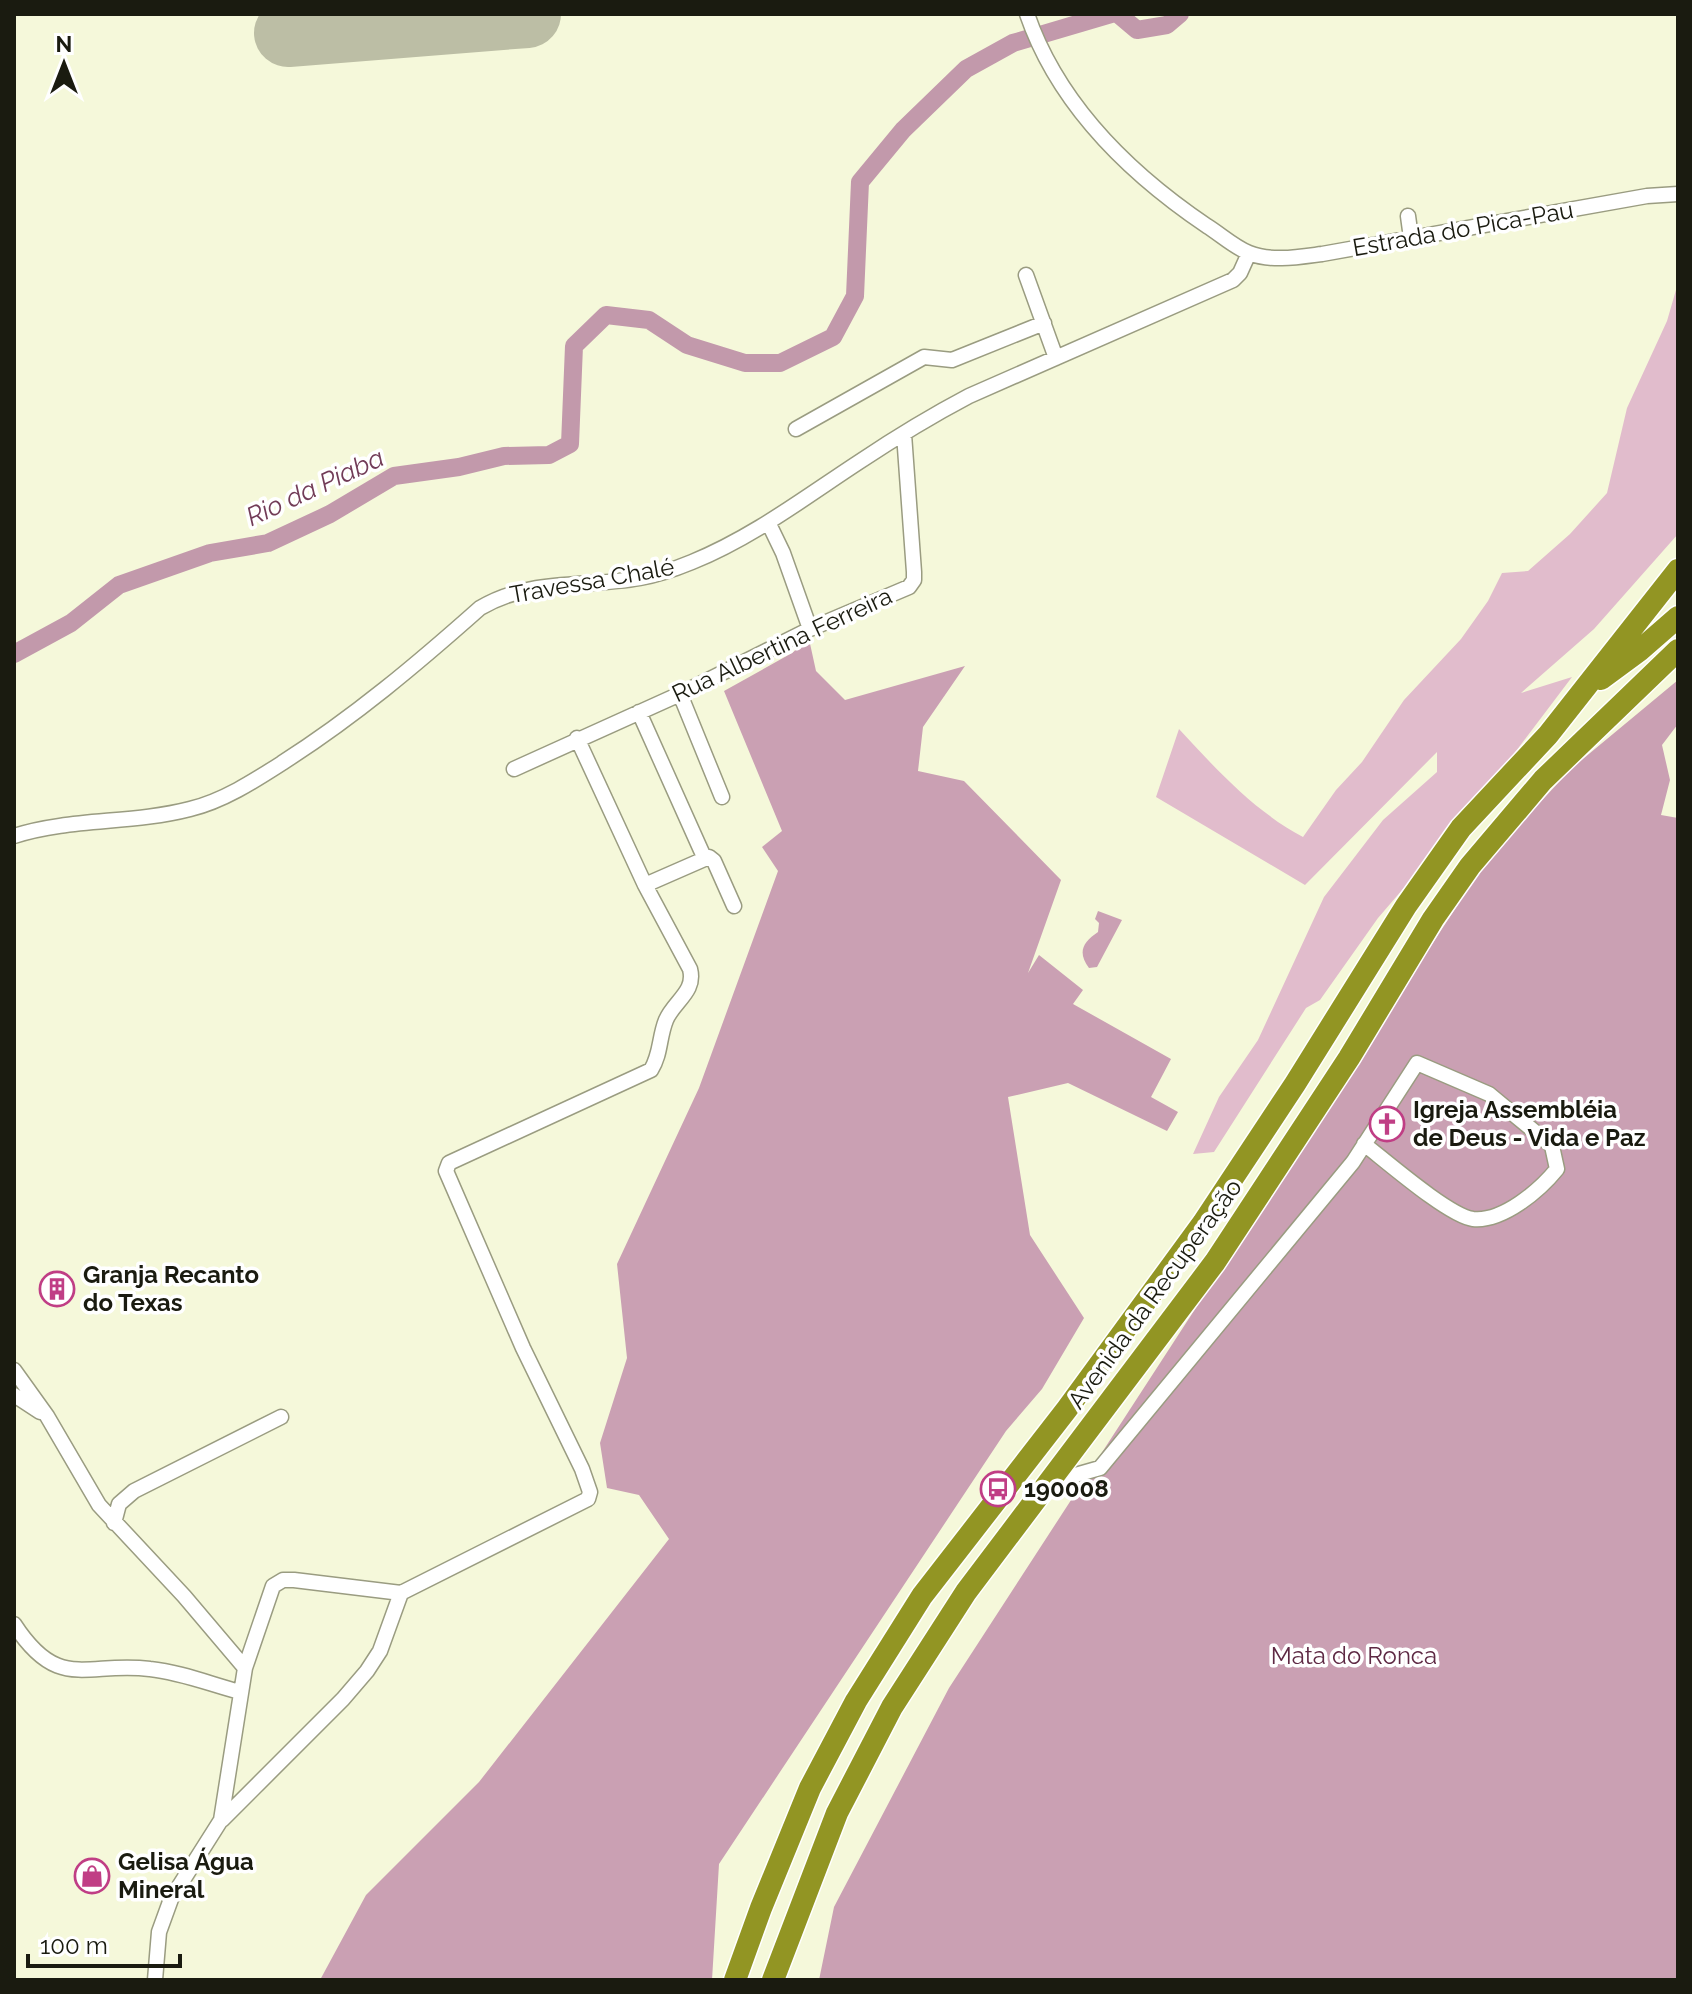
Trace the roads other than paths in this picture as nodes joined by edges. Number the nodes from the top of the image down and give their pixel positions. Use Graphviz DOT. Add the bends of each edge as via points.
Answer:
graph roads {
  1 [pos="1028,19"];
  2 [pos="1678,194"];
  3 [pos="1408,216"];
  4 [pos="1411,238"];
  5 [pos="1249,253"];
  6 [pos="1026,275"];
  7 [pos="1044,323"];
  8 [pos="1056,358"];
  9 [pos="796,429"];
  10 [pos="904,434"];
  11 [pos="769,524"];
  12 [pos="1678,570"];
  13 [pos="1678,617"];
  14 [pos="810,629"];
  15 [pos="1678,650"];
  16 [pos="1678,663"];
  17 [pos="1646,682"];
  18 [pos="680,694"];
  19 [pos="1581,694"];
  20 [pos="639,712"];
  21 [pos="577,738"];
  22 [pos="514,769"];
  23 [pos="722,797"];
  24 [pos="14,836"];
  25 [pos="706,857"];
  26 [pos="645,885"];
  27 [pos="734,906"];
  28 [pos="1364,1144"];
  29 [pos="14,1370"];
  30 [pos="14,1395"];
  31 [pos="47,1416"];
  32 [pos="281,1417"];
  33 [pos="1050,1482"];
  34 [pos="114,1523"];
  35 [pos="401,1593"];
  36 [pos="14,1624"];
  37 [pos="245,1668"];
  38 [pos="240,1692"];
  39 [pos="221,1820"];
  40 [pos="155,1980"];
  41 [pos="735,1980"];
  42 [pos="773,1980"];
  1 -- 5 [label="street" via="1066,91 1115,152 1176,205"];
  2 -- 4 [label="street, Estrada do Pica-Pau"];
  3 -- 4 [label="street"];
  4 -- 5 [label="street, Estrada do Pica-Pau" via="1289,258"];
  5 -- 8 [label="street, Travessa Chalé" via="1233,280"];
  6 -- 7 [label="street"];
  7 -- 8 [label="street"];
  7 -- 9 [label="street" via="952,360 924,357"];
  8 -- 10 [label="street, Travessa Chalé" via="969,396"];
  10 -- 11 [label="street, Travessa Chalé"];
  10 -- 14 [label="street, Rua Albertina Ferreira" via="912,584"];
  11 -- 14 [label="street"];
  11 -- 24 [label="street, Travessa Chalé" via="668,571 539,587 497,598 331,732 221,798 152,817"];
  12 -- 19 [label="highway"];
  13 -- 19 [label="highway"];
  14 -- 18 [label="street, Rua Albertina Ferreira"];
  15 -- 17 [label="highway"];
  16 -- 17 [label="highway"];
  17 -- 33 [label="highway, Avenida da Recuperação" via="1543,780 1470,866 1215,1262"];
  18 -- 20 [label="street, Rua Albertina Ferreira"];
  18 -- 23 [label="street"];
  19 -- 41 [label="highway" via="1461,828 1203,1223 914,1609 806,1795"];
  20 -- 21 [label="street, Rua Albertina Ferreira"];
  20 -- 25 [label="street"];
  21 -- 22 [label="street, Rua Albertina Ferreira"];
  21 -- 26 [label="street"];
  25 -- 26 [label="street"];
  25 -- 27 [label="street" via="714,861"];
  26 -- 35 [label="street" via="690,969 691,982 666,1019 651,1070 460,1157 449,1163 446,1175 582,1469 588,1499"];
  28 -- 28 [label="street" via="1417,1063 1489,1094 1552,1146 1557,1169 1541,1189 1498,1215 1473,1219 1452,1210"];
  28 -- 33 [label="street" via="1100,1468"];
  29 -- 31 [label="street"];
  30 -- 31 [label="street"];
  31 -- 34 [label="street" via="91,1494"];
  32 -- 34 [label="street" via="134,1491 119,1504"];
  33 -- 42 [label="highway, Avenida da Recuperação" via="966,1592 892,1707 837,1813"];
  34 -- 37 [label="street"];
  35 -- 37 [label="street" via="283,1580 273,1586"];
  35 -- 39 [label="street" via="367,1671"];
  36 -- 38 [label="street" via="44,1658 72,1670 154,1669"];
  37 -- 38 [label="street"];
  38 -- 39 [label="street"];
  39 -- 40 [label="street" via="171,1899 159,1932"];
}
